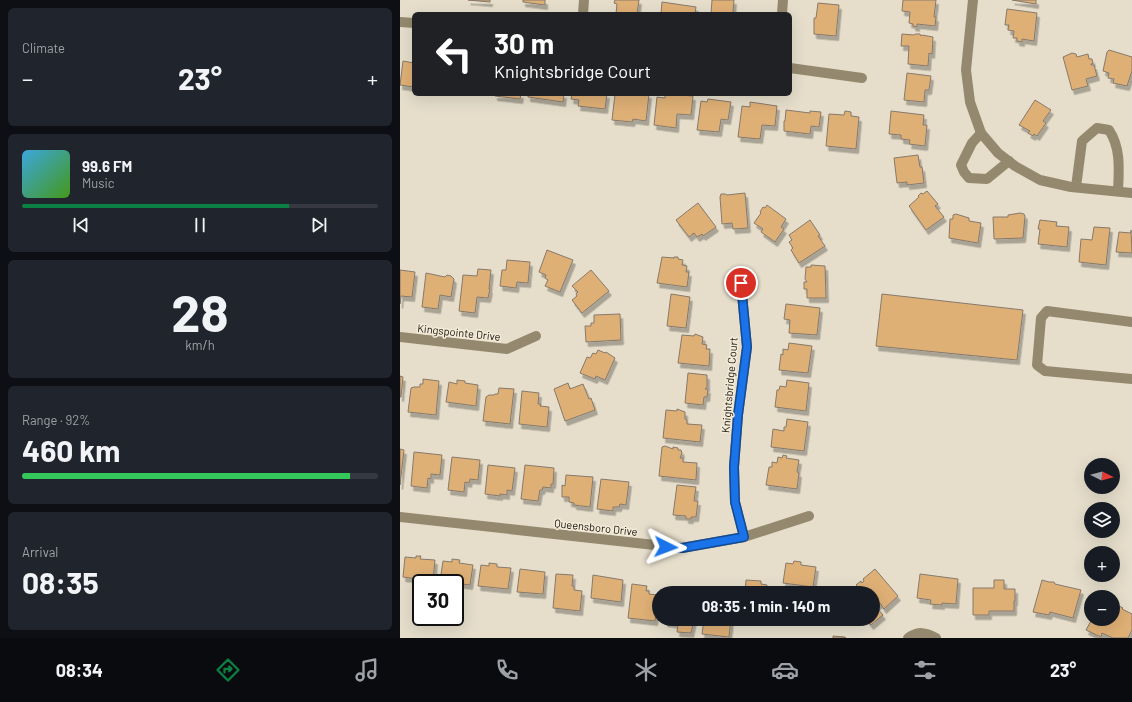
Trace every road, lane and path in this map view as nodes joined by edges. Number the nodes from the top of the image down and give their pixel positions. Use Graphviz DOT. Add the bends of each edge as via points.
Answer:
graph roads {
  1 [pos="584,0"];
  2 [pos="784,0"];
  3 [pos="973,0"];
  4 [pos="582,12"];
  5 [pos="782,12"];
  6 [pos="400,22"];
  7 [pos="412,24"];
  8 [pos="792,68"];
  9 [pos="862,78"];
  10 [pos="981,133"];
  11 [pos="1009,161"];
  12 [pos="1076,187"];
  13 [pos="1118,191"];
  14 [pos="1132,193"];
  15 [pos="741,283"];
  16 [pos="1132,322"];
  17 [pos="536,336"];
  18 [pos="400,337"];
  19 [pos="1132,379"];
  20 [pos="809,516"];
  21 [pos="400,517"];
  22 [pos="744,537"];
  23 [pos="908,638"];
  24 [pos="936,638"];
  1 -- 4 [label="street"];
  2 -- 5 [label="street"];
  3 -- 10 [label="street" via="966,70 970,102"];
  6 -- 7 [label="street"];
  8 -- 9 [label="street"];
  10 -- 11 [label="street" via="998,153"];
  10 -- 11 [label="street" via="972,143 961,165 969,178 987,179"];
  11 -- 12 [label="street" via="1040,180"];
  12 -- 13 [label="street"];
  12 -- 13 [label="street" via="1082,141 1096,128 1109,130 1115,138 1118,154"];
  13 -- 14 [label="street"];
  15 -- 22 [label="street, Knightsbridge Court" via="747,347 734,467 735,502"];
  16 -- 19 [label="street" via="1047,311 1041,318 1037,365 1045,371"];
  17 -- 18 [label="street, Kingspointe Drive" via="507,349"];
  20 -- 22 [label="street, Queensboro Drive"];
  21 -- 22 [label="street, Queensboro Drive" via="682,548"];
  23 -- 24 [label="street" via="923,633"];
}
